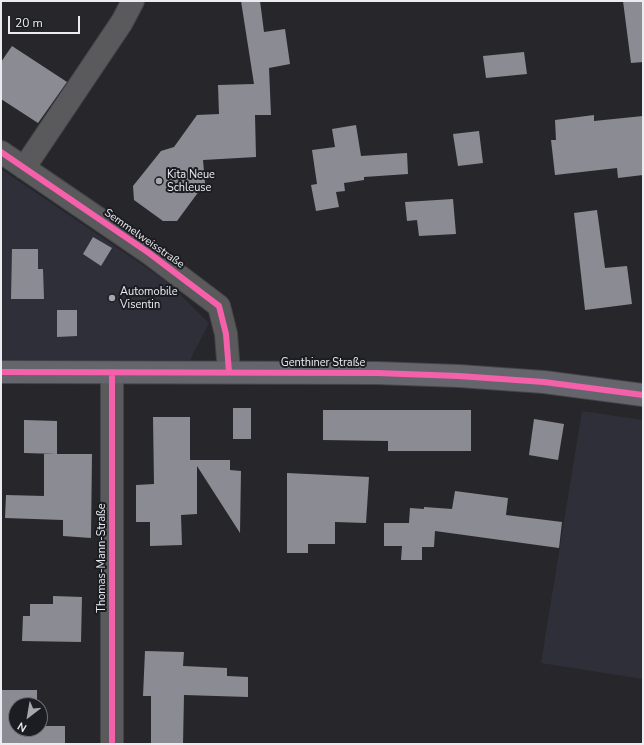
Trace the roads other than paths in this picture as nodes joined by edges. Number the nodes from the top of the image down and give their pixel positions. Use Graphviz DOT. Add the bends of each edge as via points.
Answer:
graph roads {
  1 [pos="133,1"];
  2 [pos="1,152"];
  3 [pos="24,168"];
  4 [pos="1,372"];
  5 [pos="229,372"];
  6 [pos="112,373"];
  7 [pos="643,395"];
  8 [pos="112,744"];
  1 -- 3 [label="street" via="122,22"];
  2 -- 3 [label="street, Semmelweisstraße"];
  3 -- 5 [label="street, Semmelweisstraße" via="149,253 219,306 226,334"];
  4 -- 6 [label="main road, Genthiner Straße"];
  5 -- 6 [label="main road, Genthiner Straße"];
  5 -- 7 [label="main road, Genthiner Straße" via="459,376 544,382"];
  6 -- 8 [label="street, Thomas-Mann-Straße"];
}
